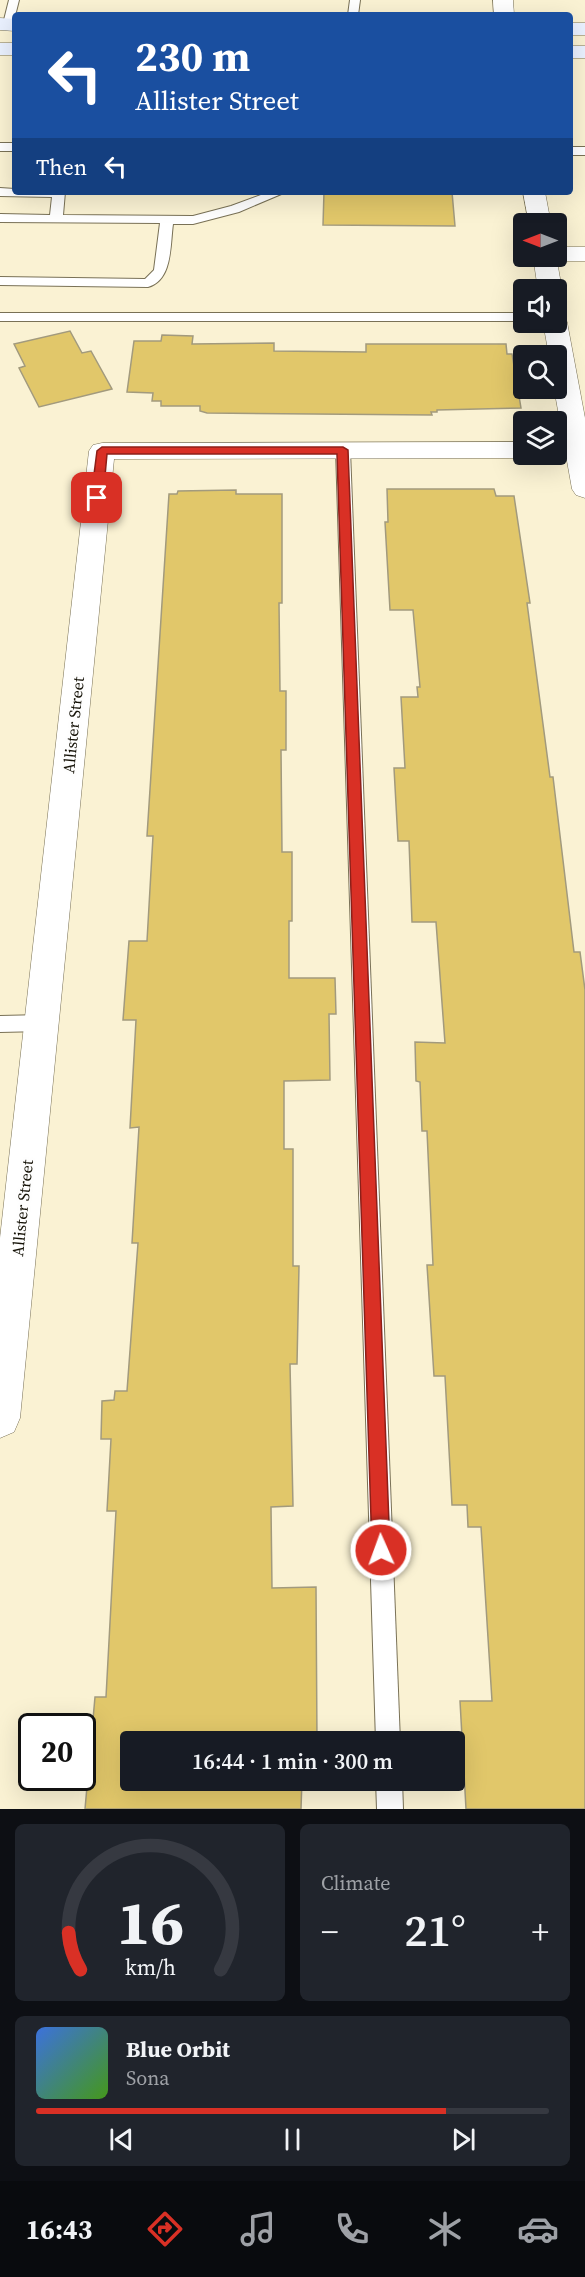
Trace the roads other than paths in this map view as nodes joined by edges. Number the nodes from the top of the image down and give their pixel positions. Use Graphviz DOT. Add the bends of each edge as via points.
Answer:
graph roads {
  1 [pos="14,0"];
  2 [pos="8,24"];
  3 [pos="58,195"];
  4 [pos="272,195"];
  5 [pos="535,195"];
  6 [pos="538,213"];
  7 [pos="0,218"];
  8 [pos="56,219"];
  9 [pos="167,221"];
  10 [pos="567,254"];
  11 [pos="585,254"];
  12 [pos="0,281"];
  13 [pos="0,317"];
  14 [pos="513,317"];
  15 [pos="556,333"];
  16 [pos="563,411"];
  17 [pos="343,450"];
  18 [pos="513,450"];
  19 [pos="567,450"];
  20 [pos="585,489"];
  21 [pos="42,1023"];
  22 [pos="0,1024"];
  23 [pos="0,1418"];
  24 [pos="388,1731"];
  25 [pos="389,1791"];
  26 [pos="390,1809"];
  1 -- 2 [label="lane"];
  3 -- 8 [label="lane"];
  4 -- 9 [label="lane" via="194,220"];
  5 -- 6 [label="street"];
  7 -- 8 [label="lane"];
  8 -- 9 [label="lane"];
  9 -- 12 [label="lane" via="160,271 148,283"];
  10 -- 11 [label="street"];
  13 -- 14 [label="lane"];
  15 -- 16 [label="street"];
  17 -- 18 [label="street, Allister Street"];
  17 -- 21 [label="street, Allister Street" via="102,451"];
  17 -- 24 [label="lane"];
  19 -- 20 [label="street"];
  21 -- 22 [label="lane"];
  21 -- 23 [label="street, Allister Street"];
  25 -- 26 [label="lane"];
}
